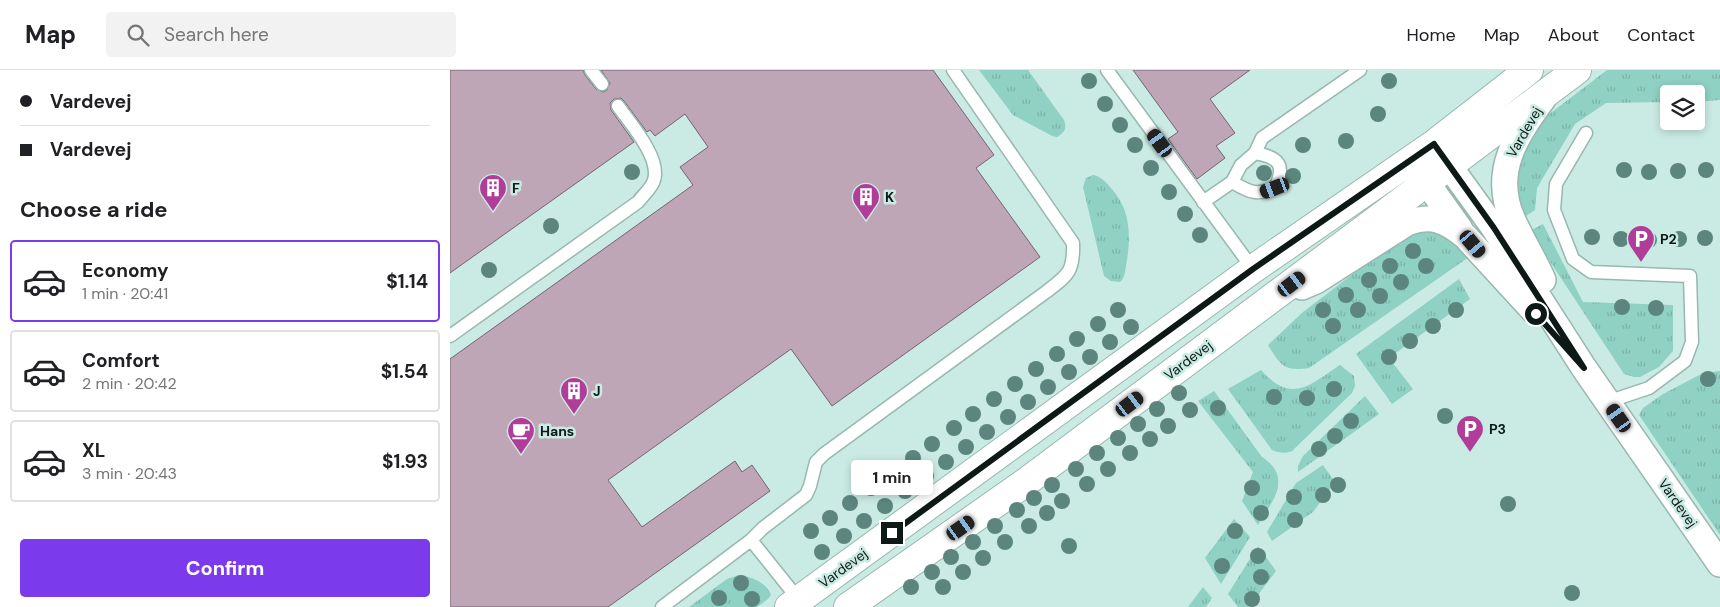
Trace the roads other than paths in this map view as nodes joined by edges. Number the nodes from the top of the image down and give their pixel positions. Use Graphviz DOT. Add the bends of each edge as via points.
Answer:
graph roads {
  1 [pos="591,70"];
  2 [pos="953,70"];
  3 [pos="1107,70"];
  4 [pos="1360,70"];
  5 [pos="1529,70"];
  6 [pos="1577,70"];
  7 [pos="602,84"];
  8 [pos="1549,90"];
  9 [pos="618,106"];
  10 [pos="1586,133"];
  11 [pos="1434,144"];
  12 [pos="1255,153"];
  13 [pos="1411,160"];
  14 [pos="1450,166"];
  15 [pos="1232,182"];
  16 [pos="1428,183"];
  17 [pos="1203,202"];
  18 [pos="1465,236"];
  19 [pos="1253,269"];
  20 [pos="1262,307"];
  21 [pos="450,336"];
  22 [pos="1584,368"];
  23 [pos="1607,402"];
  24 [pos="751,540"];
  25 [pos="1720,564"];
  26 [pos="796,605"];
  27 [pos="662,607"];
  28 [pos="848,607"];
  1 -- 7 [label="lane"];
  2 -- 24 [label="lane" via="1073,242 1074,260 1063,278 1046,292 824,454 816,462 806,495"];
  3 -- 17 [label="lane"];
  4 -- 12 [label="lane" via="1262,138"];
  5 -- 11 [label="street, Vardevej"];
  6 -- 8 [label="street, Vardevej"];
  8 -- 14 [label="street, Vardevej"];
  8 -- 22 [label="street, Vardevej" via="1512,149 1506,163 1504,184 1511,217"];
  9 -- 21 [label="lane" via="654,164 654,180 650,188 638,202"];
  10 -- 23 [label="lane" via="1556,184 1554,210 1573,259 1591,272 1690,276 1692,342 1684,361 1649,388"];
  11 -- 13 [label="street, Vardevej"];
  11 -- 14 [label="street, Vardevej"];
  12 -- 15 [label="lane" via="1240,165"];
  12 -- 15 [label="lane" via="1269,155 1276,160 1281,169 1275,188 1261,194"];
  13 -- 16 [label="street"];
  13 -- 19 [label="street, Vardevej"];
  14 -- 16 [label="street, Vardevej"];
  14 -- 22 [label="street, Vardevej"];
  15 -- 17 [label="lane"];
  16 -- 18 [label="street"];
  16 -- 20 [label="street, Vardevej"];
  17 -- 19 [label="lane"];
  18 -- 20 [label="street, Vardevej" via="1453,226 1433,218 1408,223 1316,281"];
  18 -- 22 [label="street, Vardevej"];
  19 -- 26 [label="street, Vardevej"];
  20 -- 28 [label="street, Vardevej" via="1026,482"];
  22 -- 23 [label="street, Vardevej"];
  23 -- 25 [label="street, Vardevej"];
  24 -- 26 [label="lane" via="791,590"];
  24 -- 27 [label="lane"];
}
